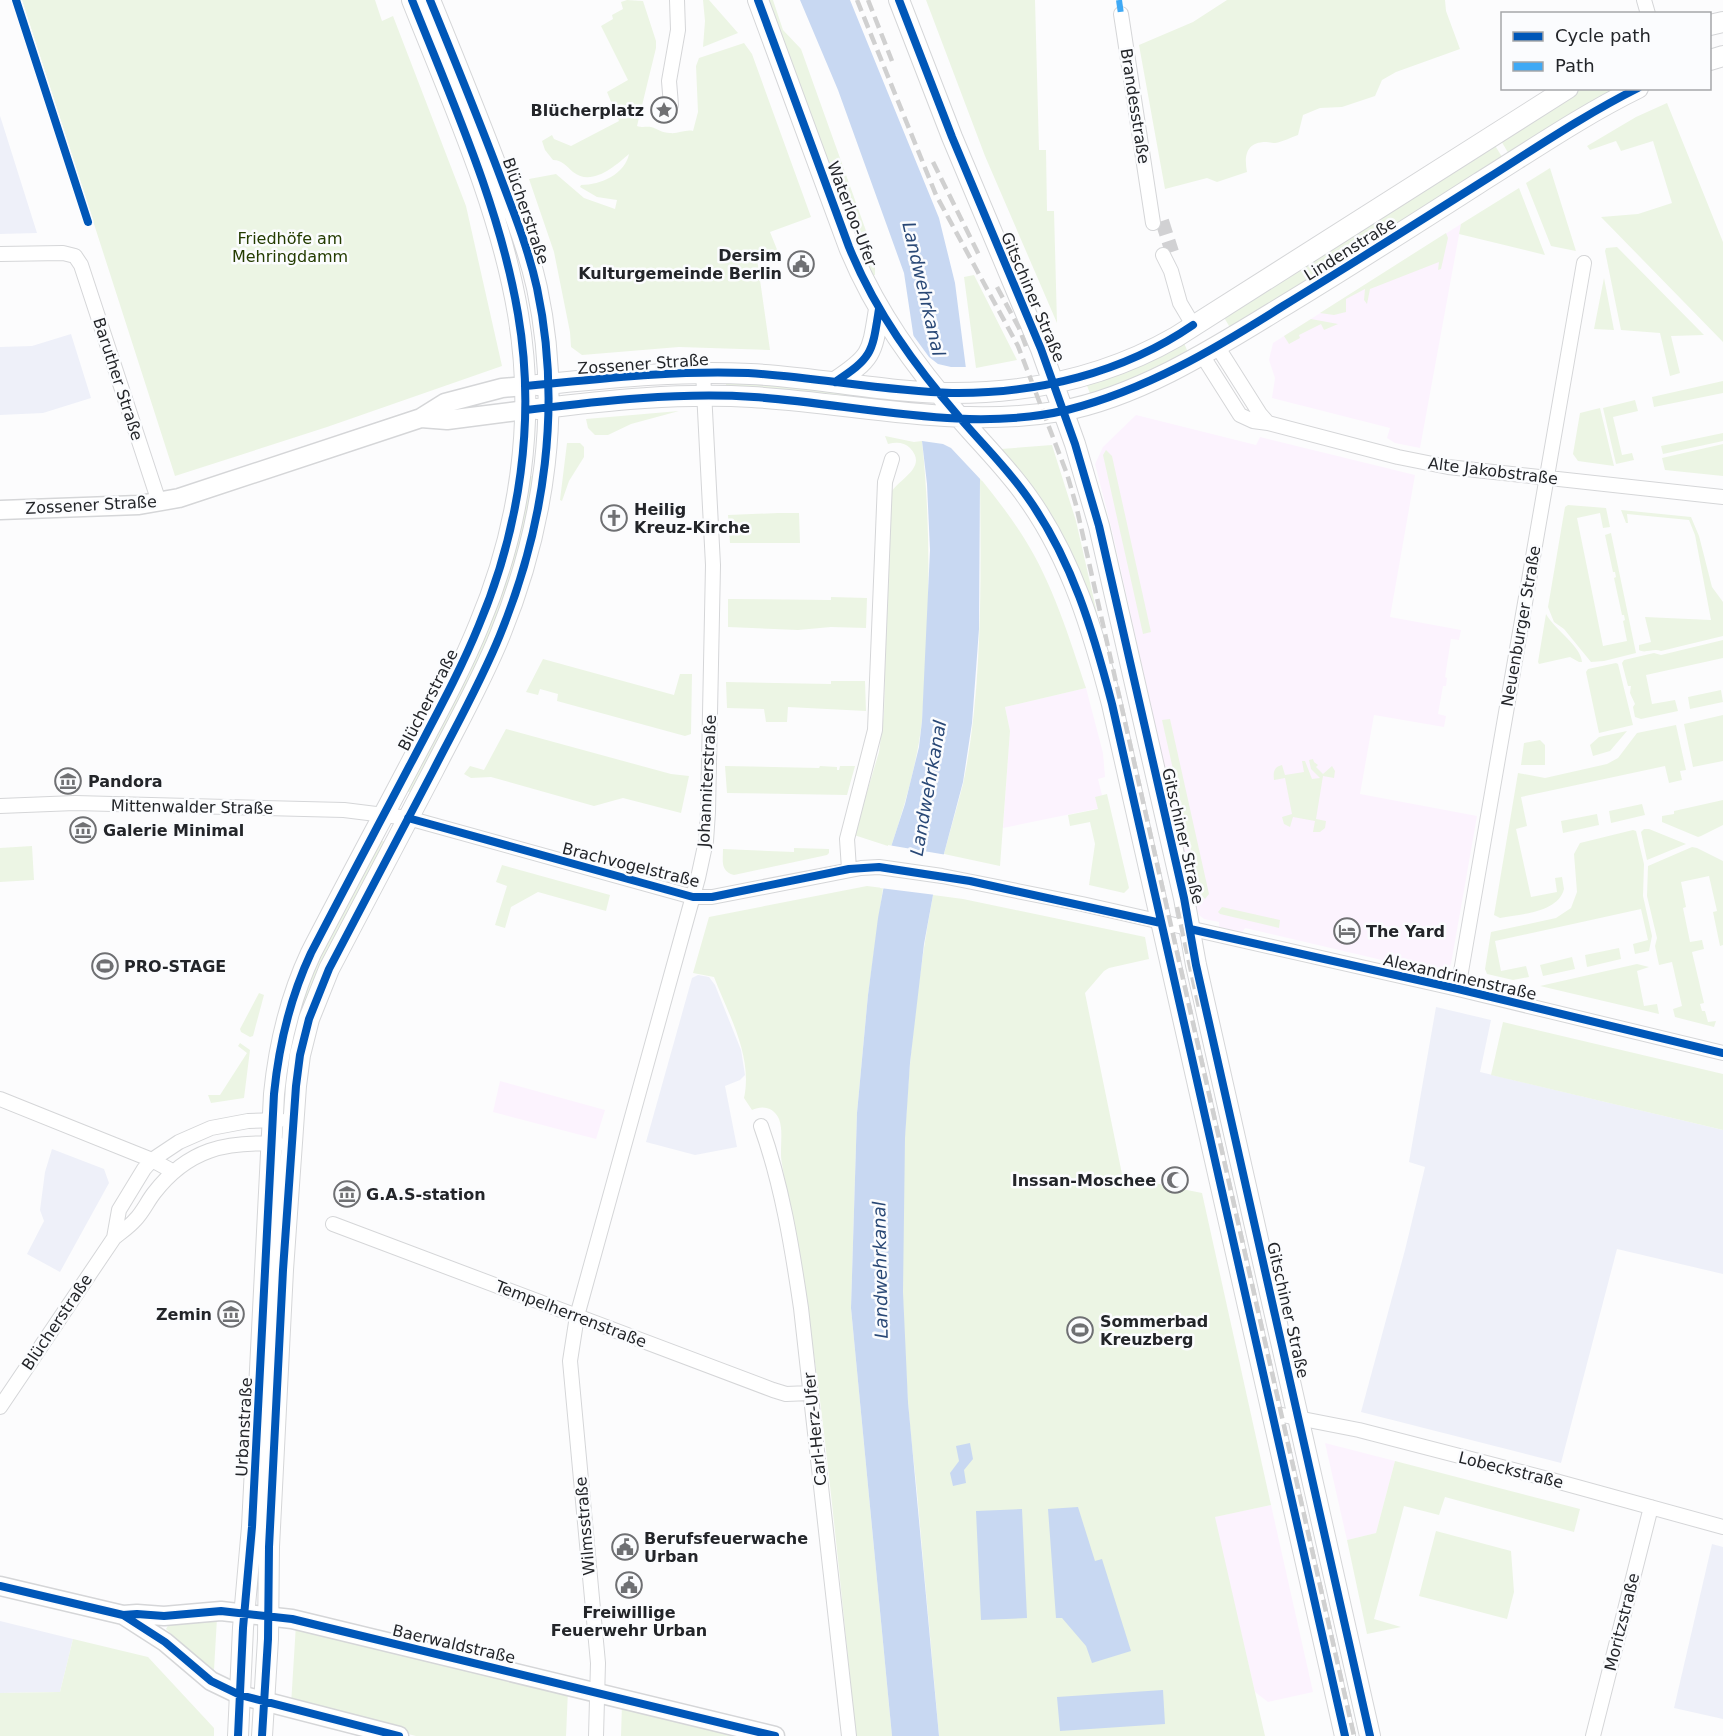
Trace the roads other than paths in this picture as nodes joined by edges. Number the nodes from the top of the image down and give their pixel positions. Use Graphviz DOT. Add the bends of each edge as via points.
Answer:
graph roads {
  1 [pos="412,0"];
  2 [pos="430,0"];
  3 [pos="677,0"];
  4 [pos="758,0"];
  5 [pos="899,0"];
  6 [pos="1121,14"];
  7 [pos="1565,90"];
  8 [pos="1634,90"];
  9 [pos="671,105"];
  10 [pos="1158,222"];
  11 [pos="1167,253"];
  12 [pos="0,254"];
  13 [pos="1584,263"];
  14 [pos="879,309"];
  15 [pos="1193,325"];
  16 [pos="1210,351"];
  17 [pos="703,372"];
  18 [pos="835,382"];
  19 [pos="1054,383"];
  20 [pos="549,384"];
  21 [pos="525,386"];
  22 [pos="938,392"];
  23 [pos="704,396"];
  24 [pos="549,408"];
  25 [pos="526,410"];
  26 [pos="1064,410"];
  27 [pos="421,417"];
  28 [pos="969,418"];
  29 [pos="892,459"];
  30 [pos="1547,478"];
  31 [pos="1723,497"];
  32 [pos="159,502"];
  33 [pos="0,510"];
  34 [pos="0,806"];
  35 [pos="384,814"];
  36 [pos="408,818"];
  37 [pos="849,869"];
  38 [pos="693,897"];
  39 [pos="1161,923"];
  40 [pos="1190,929"];
  41 [pos="1458,989"];
  42 [pos="1723,1053"];
  43 [pos="0,1099"];
  44 [pos="272,1120"];
  45 [pos="294,1121"];
  46 [pos="761,1126"];
  47 [pos="271,1143"];
  48 [pos="292,1144"];
  49 [pos="152,1160"];
  50 [pos="174,1172"];
  51 [pos="333,1224"];
  52 [pos="114,1238"];
  53 [pos="577,1316"];
  54 [pos="810,1393"];
  55 [pos="0,1407"];
  56 [pos="1272,1413"];
  57 [pos="1299,1418"];
  58 [pos="1651,1507"];
  59 [pos="1723,1527"];
  60 [pos="0,1586"];
  61 [pos="245,1612"];
  62 [pos="123,1615"];
  63 [pos="268,1615"];
  64 [pos="597,1693"];
  65 [pos="240,1695"];
  66 [pos="264,1702"];
  67 [pos="238,1736"];
  68 [pos="262,1736"];
  69 [pos="399,1736"];
  70 [pos="596,1736"];
  71 [pos="775,1736"];
  72 [pos="849,1736"];
  73 [pos="1344,1736"];
  74 [pos="1370,1736"];
  75 [pos="1593,1736"];
  1 -- 21 [label="main road, Blücherstraße" via="474,159 499,238 517,307"];
  2 -- 20 [label="main road, Blücherstraße" via="527,249 542,314"];
  3 -- 9 [label="street" via="678,30 669,81"];
  4 -- 14 [label="main road, Waterloo-Ufer" via="849,247"];
  5 -- 19 [label="main road, Gitschiner Straße"];
  6 -- 10 [label="street, Brandesstraße" via="1149,198"];
  7 -- 15 [label="main road, Lindenstraße"];
  8 -- 16 [label="main road, Lindenstraße"];
  11 -- 15 [label="street" via="1180,303"];
  12 -- 32 [label="street, Baruther Straße" via="63,253 75,256 81,265"];
  13 -- 30 [label="street, Neuenburger Straße"];
  14 -- 18 [label="main road" via="866,359"];
  14 -- 22 [label="main road, Waterloo-Ufer"];
  15 -- 16 [label="main road"];
  15 -- 19 [label="main road, Lindenstraße" via="1129,360"];
  16 -- 26 [label="main road, Lindenstraße" via="1138,386"];
  16 -- 30 [label="street, Alte Jakobstraße" via="1240,415 1253,422 1421,462"];
  17 -- 18 [label="main road, Zossener Straße"];
  17 -- 20 [label="main road, Zossener Straße"];
  17 -- 23 [label="street, Johanniterstraße"];
  18 -- 22 [label="main road, Zossener Straße"];
  19 -- 22 [label="main road, Zossener Straße"];
  19 -- 26 [label="main road, Gitschiner Straße"];
  20 -- 21 [label="main road, Zossener Straße"];
  20 -- 24 [label="main road, Blücherstraße"];
  21 -- 25 [label="main road, Blücherstraße"];
  21 -- 27 [label="street, Zossener Straße" via="445,403"];
  22 -- 28 [label="main road, Waterloo-Ufer"];
  23 -- 24 [label="main road, Zossener Straße"];
  23 -- 28 [label="main road, Zossener Straße"];
  23 -- 38 [label="street, Johanniterstraße" via="713,565 708,812"];
  24 -- 25 [label="main road, Zossener Straße"];
  24 -- 36 [label="main road, Blücherstraße" via="540,497 517,589 478,684"];
  25 -- 27 [label="street, Zossener Straße" via="447,420"];
  25 -- 35 [label="main road, Blücherstraße" via="519,485 495,583 463,662"];
  26 -- 28 [label="main road"];
  26 -- 40 [label="main road, Gitschiner Straße" via="1099,526"];
  27 -- 32 [label="street, Zossener Straße"];
  28 -- 39 [label="main road" via="979,440 1036,511 1060,551 1082,601 1112,704"];
  29 -- 37 [label="street" via="885,482 875,730 847,839"];
  30 -- 31 [label="street, Alte Jakobstraße"];
  30 -- 41 [label="street, Neuenburger Straße"];
  32 -- 33 [label="street, Zossener Straße"];
  34 -- 35 [label="street, Mittenwalder Straße" via="75,803"];
  35 -- 36 [label="street, Brachvogelstraße"];
  35 -- 44 [label="main road, Blücherstraße" via="298,983 279,1052"];
  36 -- 38 [label="street, Brachvogelstraße"];
  36 -- 45 [label="main road, Blücherstraße" via="328,969 314,1004 300,1055"];
  37 -- 38 [label="street, Brachvogelstraße" via="712,897"];
  37 -- 39 [label="street, Alexandrinenstraße" via="879,867 942,876"];
  38 -- 53 [label="street, Johanniterstraße"];
  39 -- 40 [label="street, Alexandrinenstraße"];
  39 -- 56 [label="main road"];
  40 -- 41 [label="street, Alexandrinenstraße"];
  40 -- 57 [label="main road, Gitschiner Straße"];
  41 -- 42 [label="street, Alexandrinenstraße"];
  43 -- 49 [label="street"];
  44 -- 45 [label="street, Blücherstraße"];
  44 -- 47 [label="main road, Urbanstraße"];
  44 -- 49 [label="street, Blücherstraße" via="211,1128"];
  45 -- 48 [label="main road, Blücherstraße"];
  46 -- 54 [label="street, Carl-Herz-Ufer" via="774,1161 793,1257"];
  47 -- 48 [label="street, Blücherstraße"];
  47 -- 50 [label="street, Blücherstraße" via="239,1143 210,1150"];
  47 -- 61 [label="main road, Urbanstraße"];
  48 -- 63 [label="main road, Urbanstraße"];
  49 -- 50 [label="street"];
  49 -- 52 [label="street, Blücherstraße" via="119,1210"];
  50 -- 52 [label="street, Blücherstraße" via="135,1220"];
  51 -- 53 [label="street, Tempelherrenstraße"];
  52 -- 55 [label="street, Blücherstraße"];
  53 -- 54 [label="street, Tempelherrenstraße" via="773,1390"];
  53 -- 64 [label="street, Wilmsstraße" via="570,1361"];
  54 -- 72 [label="street, Carl-Herz-Ufer"];
  56 -- 57 [label="street, Lobeckstraße"];
  56 -- 73 [label="main road"];
  57 -- 58 [label="street, Lobeckstraße" via="1359,1430"];
  57 -- 74 [label="main road, Gitschiner Straße"];
  58 -- 59 [label="street, Lobeckstraße"];
  58 -- 75 [label="street, Moritzstraße"];
  60 -- 62 [label="street, Baerwaldstraße"];
  61 -- 62 [label="street, Baerwaldstraße"];
  61 -- 63 [label="street, Baerwaldstraße"];
  61 -- 65 [label="main road, Urbanstraße"];
  62 -- 65 [label="street, Baerwaldstraße" via="165,1642 211,1681"];
  63 -- 64 [label="street, Baerwaldstraße"];
  63 -- 66 [label="main road, Urbanstraße"];
  64 -- 70 [label="street, Wilmsstraße"];
  64 -- 71 [label="street, Baerwaldstraße"];
  65 -- 66 [label="street, Baerwaldstraße"];
  65 -- 67 [label="main road, Urbanstraße"];
  66 -- 68 [label="main road, Urbanstraße"];
  66 -- 69 [label="street, Baerwaldstraße"];
}
